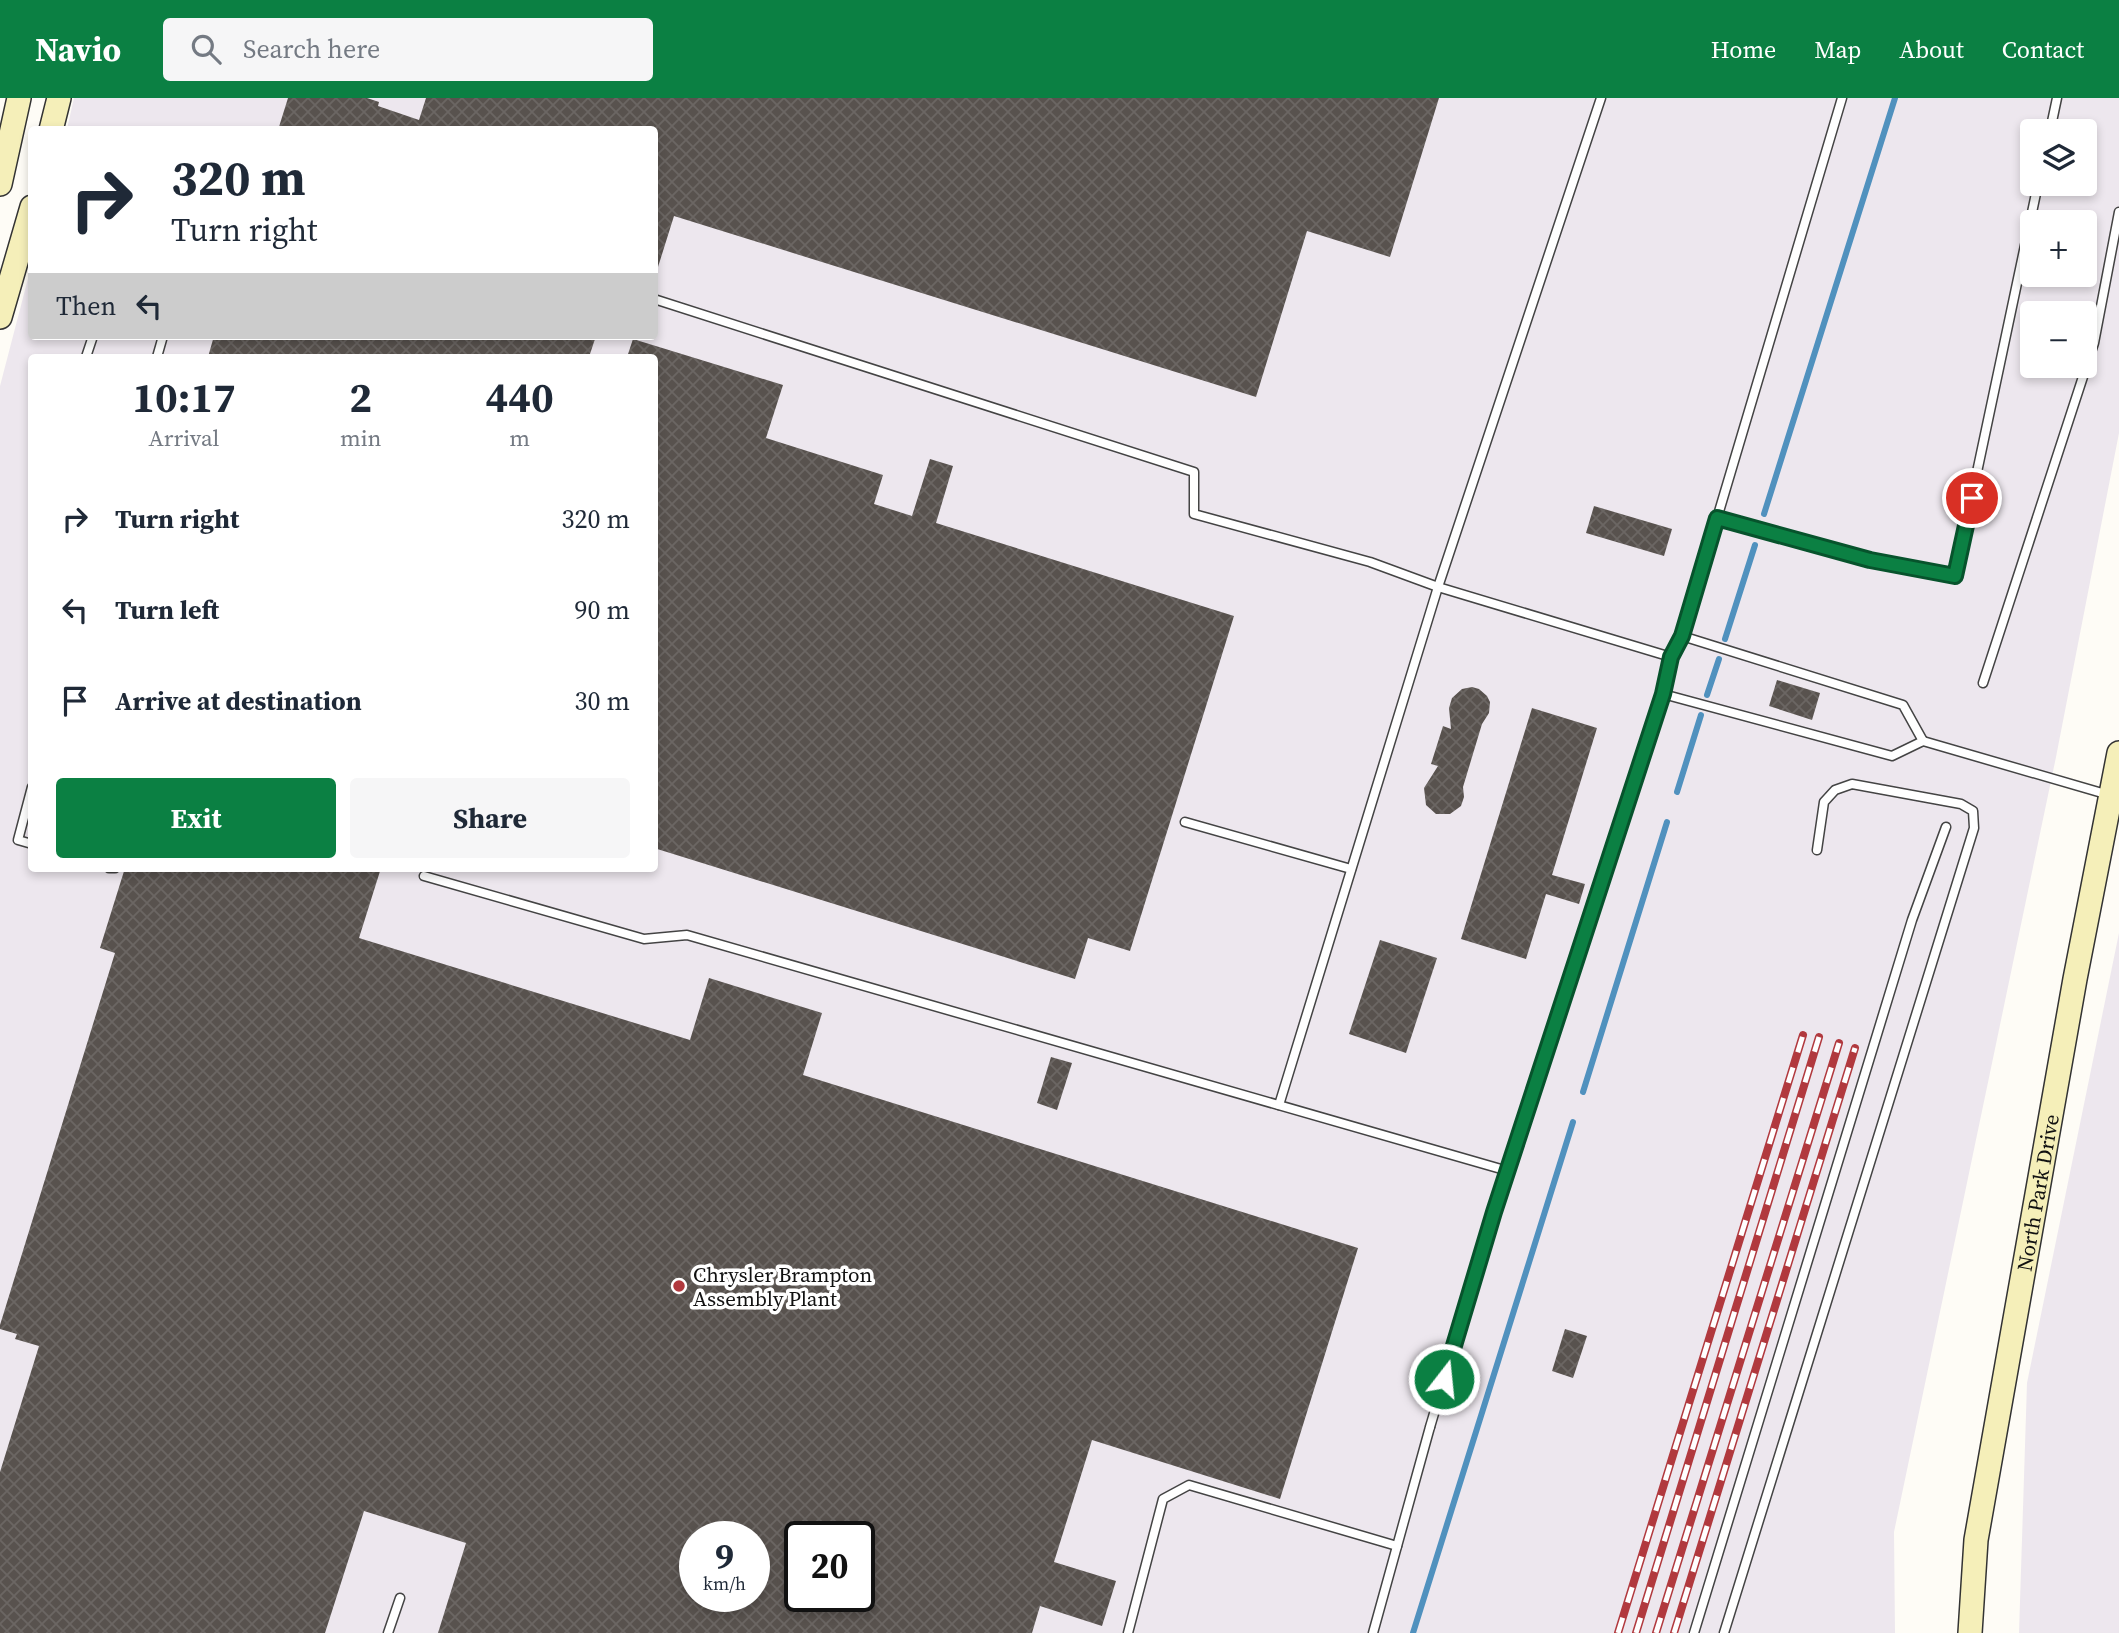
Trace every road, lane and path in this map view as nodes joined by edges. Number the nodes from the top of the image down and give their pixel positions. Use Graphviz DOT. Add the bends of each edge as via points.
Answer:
graph roads {
  1 [pos="19,98"];
  2 [pos="59,98"];
  3 [pos="1601,98"];
  4 [pos="1842,98"];
  5 [pos="2057,98"];
  6 [pos="2053,119"];
  7 [pos="52,126"];
  8 [pos="0,184"];
  9 [pos="0,191"];
  10 [pos="2035,196"];
  11 [pos="28,198"];
  12 [pos="2119,212"];
  13 [pos="28,220"];
  14 [pos="658,300"];
  15 [pos="0,317"];
  16 [pos="1717,518"];
  17 [pos="1437,587"];
  18 [pos="1682,636"];
  19 [pos="1671,657"];
  20 [pos="1983,683"];
  21 [pos="1663,694"];
  22 [pos="1923,741"];
  23 [pos="2119,753"];
  24 [pos="2112,795"];
  25 [pos="28,802"];
  26 [pos="1185,822"];
  27 [pos="1946,827"];
  28 [pos="28,843"];
  29 [pos="1817,850"];
  30 [pos="1351,869"];
  31 [pos="424,876"];
  32 [pos="1279,1105"];
  33 [pos="1508,1171"];
  34 [pos="1397,1546"];
  35 [pos="400,1598"];
  36 [pos="388,1633"];
  37 [pos="1128,1633"];
  38 [pos="1373,1633"];
  39 [pos="1694,1633"];
  40 [pos="1724,1633"];
  41 [pos="1970,1633"];
  1 -- 8 [label="main road"];
  2 -- 7 [label="main road"];
  3 -- 17 [label="lane"];
  4 -- 16 [label="lane"];
  5 -- 6 [label="lane"];
  9 -- 11 [label="main road"];
  10 -- 16 [label="lane" via="1955,576 1870,560"];
  12 -- 20 [label="lane" via="2094,343"];
  13 -- 15 [label="main road"];
  14 -- 17 [label="lane" via="1194,472 1194,514 1370,562"];
  16 -- 18 [label="lane"];
  17 -- 19 [label="lane"];
  17 -- 30 [label="lane"];
  18 -- 19 [label="lane"];
  18 -- 22 [label="lane" via="1903,705"];
  19 -- 21 [label="lane"];
  21 -- 22 [label="lane" via="1892,756"];
  21 -- 33 [label="lane"];
  22 -- 24 [label="lane"];
  23 -- 24 [label="main road, North Park Drive"];
  24 -- 41 [label="main road, North Park Drive" via="1976,1540"];
  25 -- 28 [label="lane" via="18,839"];
  26 -- 30 [label="lane"];
  27 -- 39 [label="lane" via="1912,920"];
  29 -- 40 [label="lane" via="1824,802 1835,790 1852,784 1961,804 1973,811 1973,828"];
  30 -- 32 [label="lane"];
  31 -- 32 [label="lane" via="644,939 687,935"];
  32 -- 33 [label="lane"];
  33 -- 34 [label="lane, bridge"];
  34 -- 37 [label="lane" via="1189,1485 1163,1499"];
  34 -- 38 [label="lane"];
  35 -- 36 [label="lane"];
}
